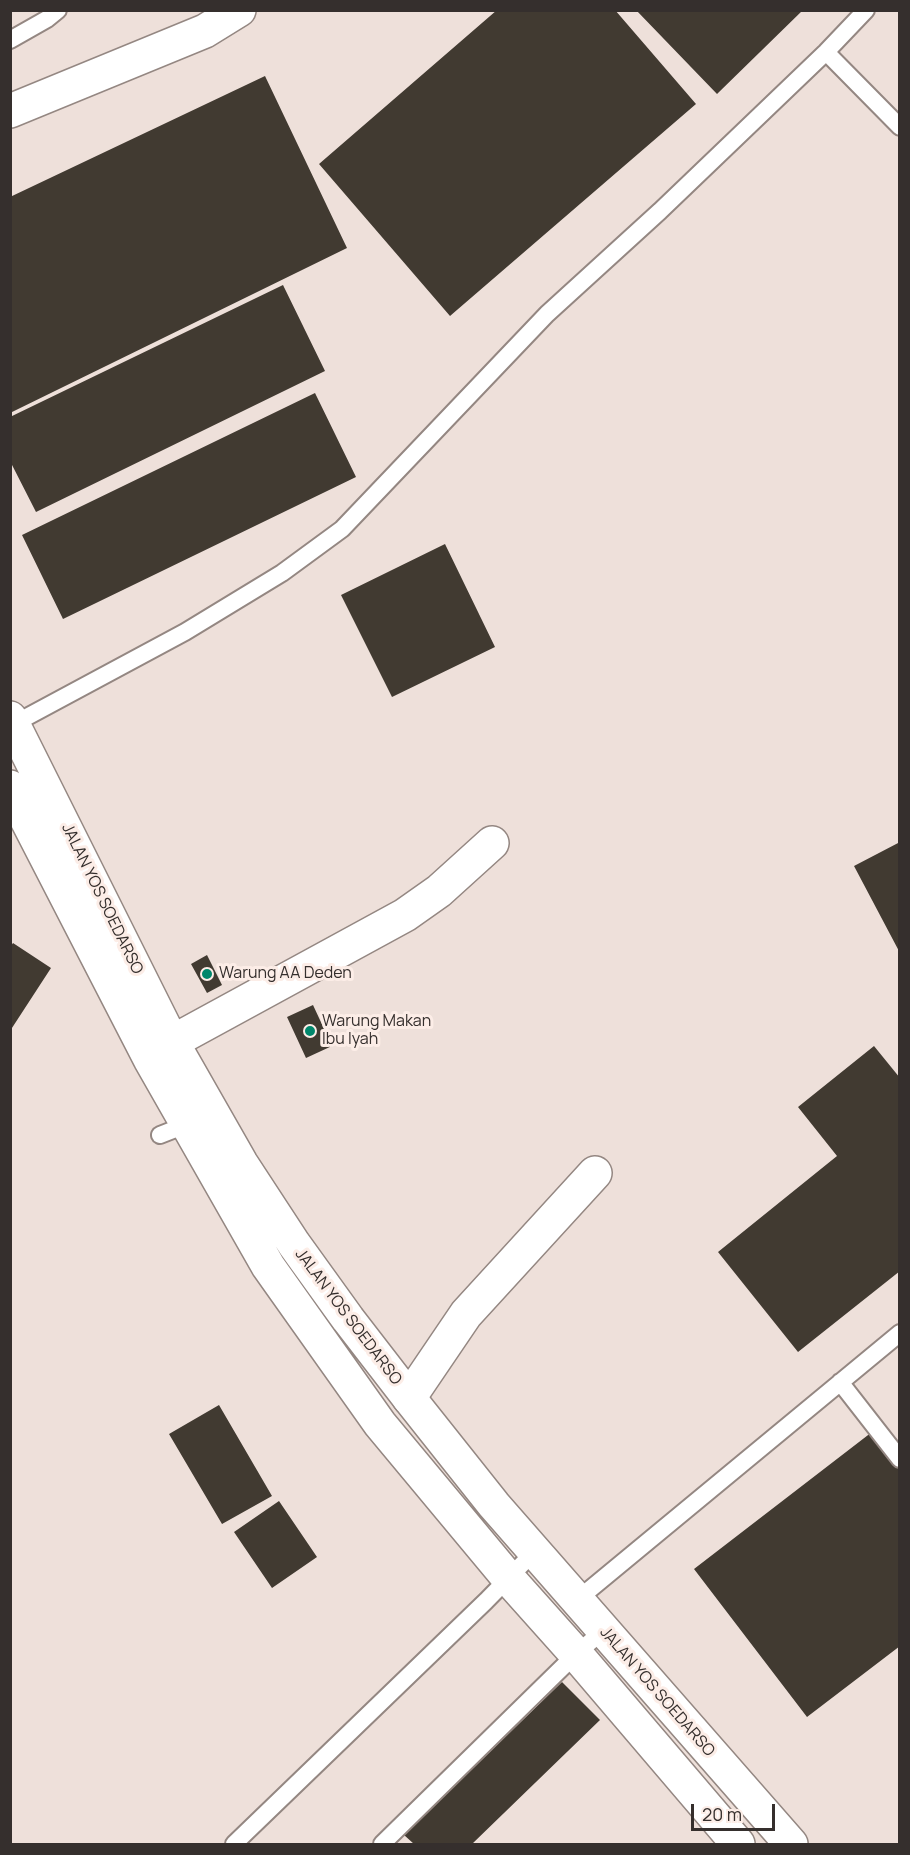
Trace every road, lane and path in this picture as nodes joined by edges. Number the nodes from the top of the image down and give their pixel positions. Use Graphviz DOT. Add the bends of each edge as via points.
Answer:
graph roads {
  1 [pos="58,10"];
  2 [pos="239,10"];
  3 [pos="866,10"];
  4 [pos="10,40"];
  5 [pos="826,52"];
  6 [pos="10,111"];
  7 [pos="900,127"];
  8 [pos="12,723"];
  9 [pos="10,787"];
  10 [pos="492,843"];
  11 [pos="103,934"];
  12 [pos="172,1042"];
  13 [pos="595,1173"];
  14 [pos="900,1333"];
  15 [pos="840,1382"];
  16 [pos="409,1398"];
  17 [pos="900,1459"];
  18 [pos="535,1551"];
  19 [pos="509,1579"];
  20 [pos="577,1600"];
  21 [pos="604,1630"];
  22 [pos="576,1654"];
  23 [pos="234,1845"];
  24 [pos="382,1845"];
  25 [pos="738,1845"];
  26 [pos="791,1845"];
  1 -- 4 [label="lane"];
  2 -- 6 [label="main road" via="205,31"];
  3 -- 5 [label="lane"];
  5 -- 7 [label="lane"];
  5 -- 8 [label="lane" via="547,314 342,529 282,573 185,632"];
  8 -- 11 [label="main road, JALAN YOS SOEDARSO"];
  9 -- 11 [label="main road, JALAN YOS SOEDARSO"];
  10 -- 12 [label="main road" via="439,891 405,915"];
  11 -- 12 [label="main road, JALAN YOS SOEDARSO"];
  11 -- 19 [label="main road, JALAN YOS SOEDARSO" via="174,1129 380,1424"];
  12 -- 16 [label="main road, JALAN YOS SOEDARSO" via="294,1244"];
  13 -- 16 [label="main road" via="466,1314"];
  14 -- 15 [label="lane"];
  15 -- 17 [label="lane"];
  15 -- 20 [label="lane"];
  16 -- 18 [label="main road, JALAN YOS SOEDARSO"];
  18 -- 19 [label="lane"];
  18 -- 20 [label="main road, JALAN YOS SOEDARSO"];
  19 -- 22 [label="main road, JALAN YOS SOEDARSO"];
  19 -- 23 [label="lane"];
  20 -- 21 [label="main road, JALAN YOS SOEDARSO"];
  21 -- 22 [label="lane"];
  21 -- 26 [label="main road, JALAN YOS SOEDARSO"];
  22 -- 24 [label="lane"];
  22 -- 25 [label="main road, JALAN YOS SOEDARSO"];
}
